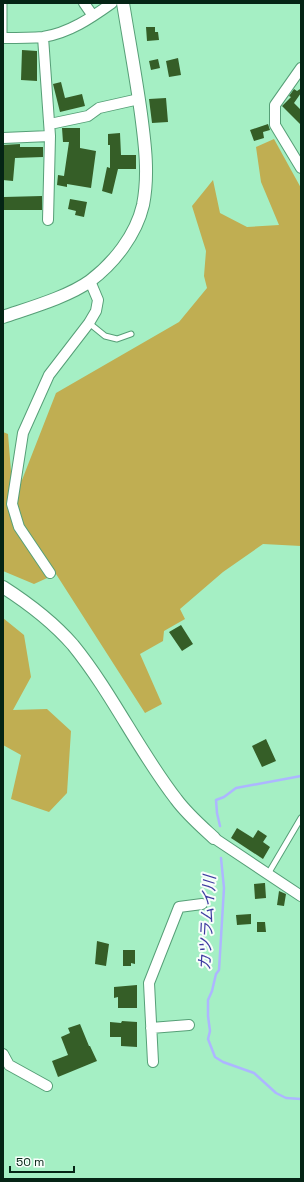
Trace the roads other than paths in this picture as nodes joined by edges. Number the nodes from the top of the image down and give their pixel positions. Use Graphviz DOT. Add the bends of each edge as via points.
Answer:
graph roads {
  1 [pos="4,3"];
  2 [pos="84,3"];
  3 [pos="112,3"];
  4 [pos="123,3"];
  5 [pos="93,16"];
  6 [pos="43,37"];
  7 [pos="4,38"];
  8 [pos="301,68"];
  9 [pos="139,99"];
  10 [pos="50,124"];
  11 [pos="50,136"];
  12 [pos="3,138"];
  13 [pos="301,167"];
  14 [pos="48,220"];
  15 [pos="90,281"];
  16 [pos="3,317"];
  17 [pos="89,324"];
  18 [pos="131,334"];
  19 [pos="50,573"];
  20 [pos="3,587"];
  21 [pos="301,818"];
  22 [pos="214,838"];
  23 [pos="268,874"];
  24 [pos="301,896"];
  25 [pos="202,904"];
  26 [pos="189,1025"];
  27 [pos="151,1028"];
  28 [pos="3,1054"];
  29 [pos="154,1062"];
  30 [pos="47,1086"];
  1 -- 7 [label="lane"];
  2 -- 5 [label="street"];
  3 -- 5 [label="street"];
  4 -- 9 [label="street"];
  5 -- 6 [label="street" via="75,26"];
  6 -- 7 [label="street"];
  6 -- 10 [label="street"];
  8 -- 13 [label="street" via="275,105 275,125"];
  9 -- 10 [label="street" via="99,108 88,116"];
  9 -- 15 [label="street" via="146,151 143,206 122,251"];
  10 -- 11 [label="street"];
  11 -- 12 [label="street"];
  11 -- 14 [label="street"];
  15 -- 16 [label="street" via="63,295"];
  15 -- 17 [label="street" via="98,300"];
  17 -- 18 [label="lane" via="105,336 117,339"];
  17 -- 19 [label="street" via="49,375 23,433 12,504 18,527"];
  20 -- 22 [label="street" via="56,627 72,645 100,683 142,752 176,800"];
  21 -- 23 [label="lane"];
  22 -- 23 [label="street"];
  23 -- 24 [label="street"];
  25 -- 27 [label="street" via="179,907 148,983"];
  26 -- 27 [label="street"];
  27 -- 29 [label="street"];
  28 -- 30 [label="street" via="9,1065"];
}
